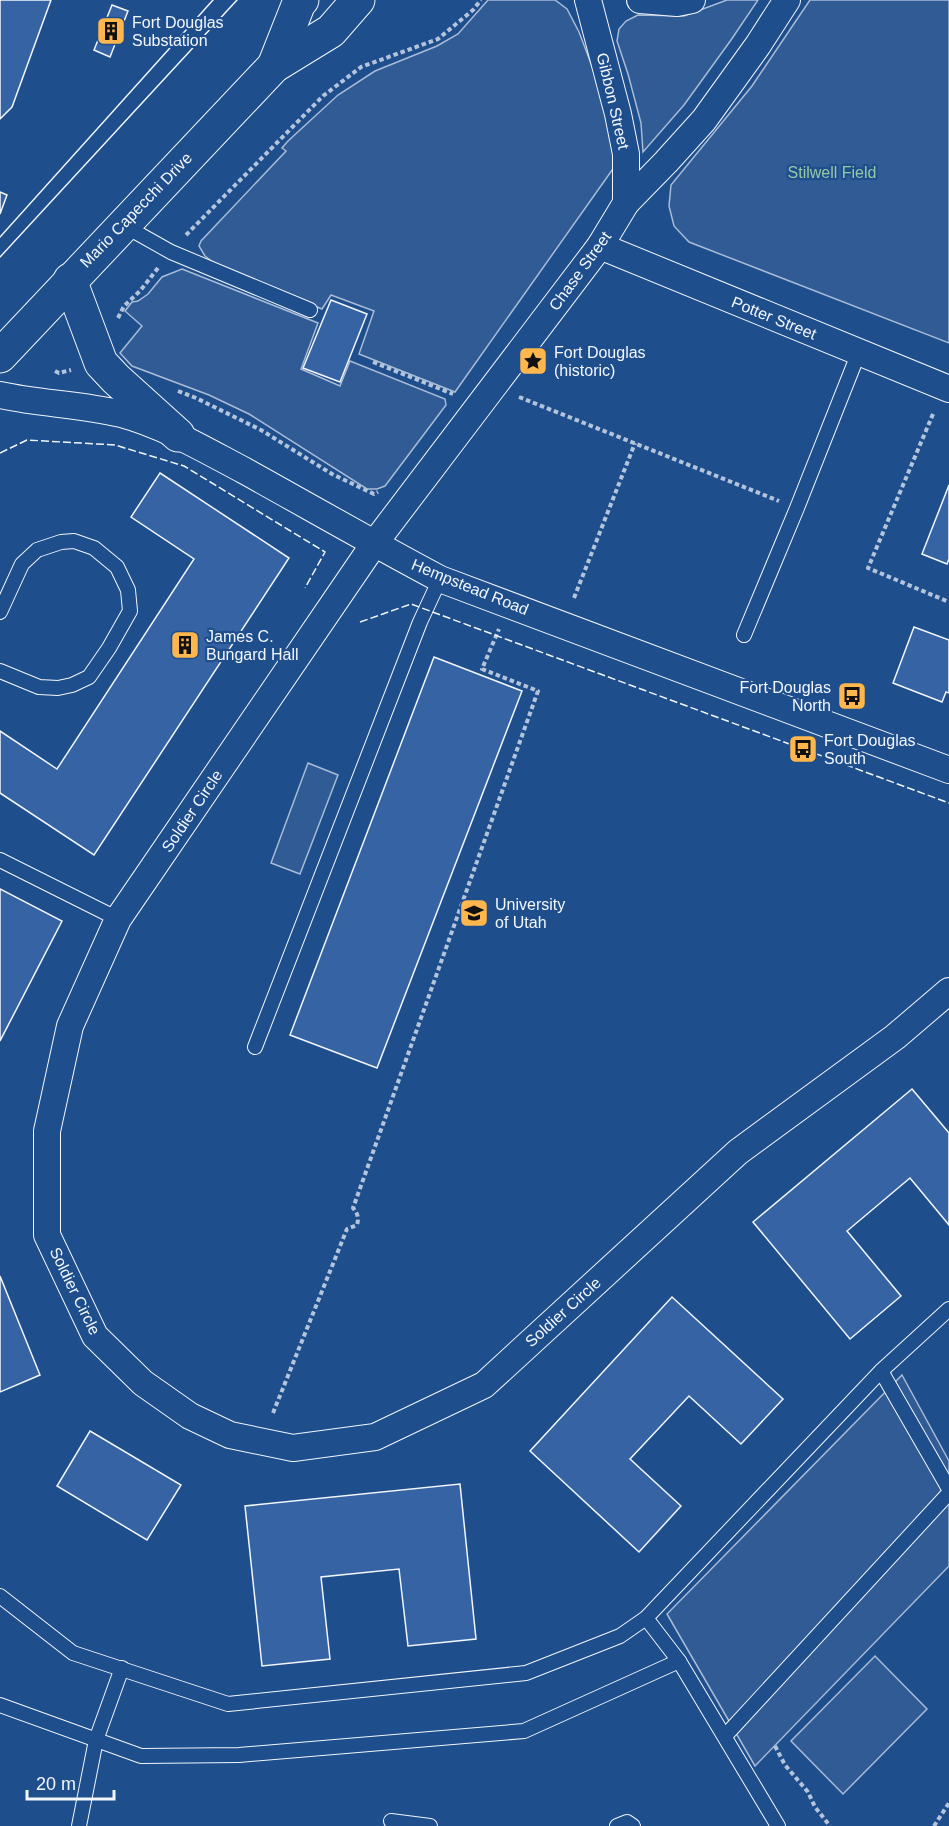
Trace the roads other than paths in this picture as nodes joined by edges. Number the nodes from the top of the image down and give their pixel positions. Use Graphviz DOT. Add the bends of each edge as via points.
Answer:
graph roads {
  1 [pos="358,0"];
  2 [pos="588,0"];
  3 [pos="639,0"];
  4 [pos="692,0"];
  5 [pos="788,0"];
  6 [pos="299,1"];
  7 [pos="274,66"];
  8 [pos="626,203"];
  9 [pos="123,225"];
  10 [pos="600,246"];
  11 [pos="70,280"];
  12 [pos="310,310"];
  13 [pos="859,352"];
  14 [pos="0,356"];
  15 [pos="949,389"];
  16 [pos="0,395"];
  17 [pos="178,435"];
  18 [pos="374,544"];
  19 [pos="440,579"];
  20 [pos="0,612"];
  21 [pos="744,635"];
  22 [pos="0,671"];
  23 [pos="949,770"];
  24 [pos="0,860"];
  25 [pos="118,919"];
  26 [pos="949,991"];
  27 [pos="255,1047"];
  28 [pos="949,1309"];
  29 [pos="881,1371"];
  30 [pos="949,1491"];
  31 [pos="0,1596"];
  32 [pos="646,1618"];
  33 [pos="679,1661"];
  34 [pos="122,1668"];
  35 [pos="0,1705"];
  36 [pos="724,1736"];
  37 [pos="96,1740"];
  38 [pos="391,1821"];
  39 [pos="79,1826"];
  40 [pos="430,1826"];
  41 [pos="617,1826"];
  42 [pos="633,1826"];
  43 [pos="778,1826"];
  1 -- 7 [label="main road, Mario Capecchi Drive" via="331,31"];
  2 -- 8 [label="street, Gibbon Street" via="626,154"];
  3 -- 4 [label="street"];
  5 -- 8 [label="street, Chase Street" via="704,120"];
  6 -- 7 [label="main road, Mario Capecchi Drive"];
  7 -- 9 [label="main road, Mario Capecchi Drive"];
  8 -- 10 [label="street, Chase Street"];
  9 -- 11 [label="main road, Mario Capecchi Drive"];
  9 -- 12 [label="lane" via="171,252"];
  10 -- 13 [label="street, Potter Street"];
  10 -- 18 [label="street, Chase Street"];
  11 -- 14 [label="main road, Mario Capecchi Drive"];
  11 -- 17 [label="main road" via="101,363"];
  13 -- 15 [label="street, Potter Street"];
  13 -- 21 [label="lane"];
  16 -- 17 [label="street, Hempstead Road" via="122,414"];
  17 -- 18 [label="street, Hempstead Road"];
  18 -- 19 [label="street, Hempstead Road"];
  18 -- 25 [label="street, Soldier Circle"];
  19 -- 23 [label="street, Hempstead Road"];
  19 -- 27 [label="lane"];
  20 -- 22 [label="lane" via="22,564 37,550 74,541 94,548 117,567 128,590 130,611 89,677 72,685 39,687"];
  24 -- 25 [label="lane"];
  25 -- 26 [label="street, Soldier Circle" via="70,1026 48,1131 47,1235 95,1336 143,1383 190,1416 230,1435 293,1448 375,1437 484,1384 738,1152"];
  28 -- 29 [label="lane"];
  29 -- 30 [label="lane"];
  29 -- 32 [label="lane"];
  30 -- 36 [label="lane"];
  31 -- 34 [label="lane" via="73,1653"];
  32 -- 33 [label="lane"];
  32 -- 34 [label="lane" via="620,1636 526,1673 228,1704"];
  33 -- 36 [label="lane"];
  33 -- 37 [label="lane" via="524,1731 239,1755 141,1756"];
  34 -- 37 [label="lane"];
  35 -- 37 [label="lane"];
  36 -- 43 [label="lane"];
  37 -- 39 [label="lane"];
  38 -- 40 [label="lane"];
  41 -- 42 [label="lane" via="627,1822"];
}
